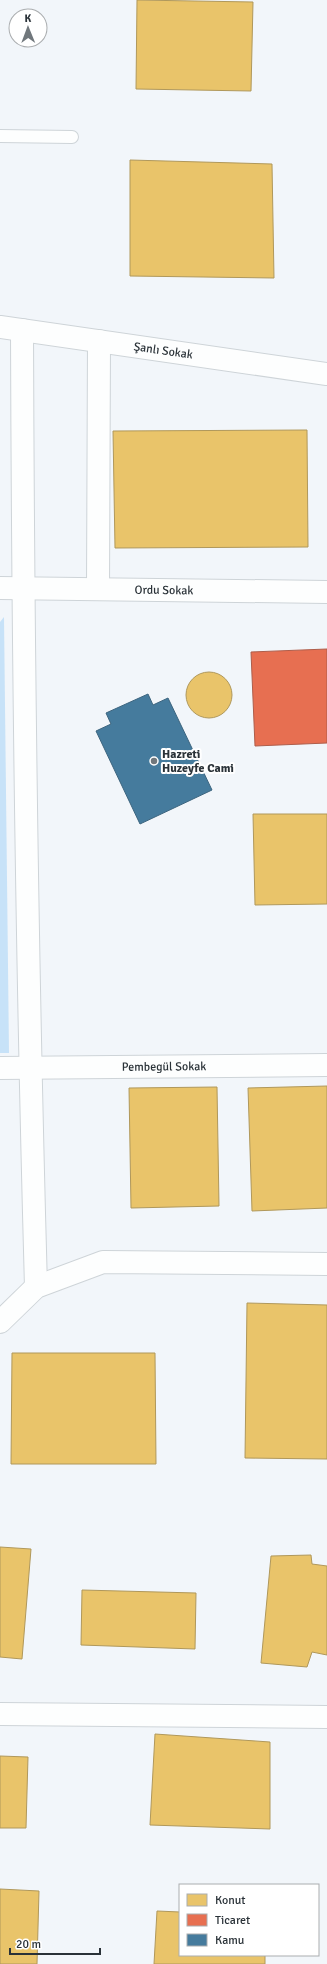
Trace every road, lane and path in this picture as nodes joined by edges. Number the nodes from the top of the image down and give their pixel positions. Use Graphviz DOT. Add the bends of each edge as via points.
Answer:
graph roads {
  1 [pos="0,136"];
  2 [pos="72,137"];
  3 [pos="0,327"];
  4 [pos="22,330"];
  5 [pos="99,341"];
  6 [pos="327,374"];
  7 [pos="0,588"];
  8 [pos="23,588"];
  9 [pos="98,589"];
  10 [pos="327,592"];
  11 [pos="327,1065"];
  12 [pos="0,1068"];
  13 [pos="30,1068"];
  14 [pos="327,1264"];
  15 [pos="36,1287"];
  16 [pos="0,1322"];
  17 [pos="0,1714"];
  18 [pos="327,1717"];
  1 -- 2 [label="lane"];
  3 -- 4 [label="street, Şanlı Sokak"];
  4 -- 5 [label="street, Şanlı Sokak"];
  4 -- 8 [label="street"];
  5 -- 6 [label="street, Şanlı Sokak"];
  5 -- 9 [label="street"];
  7 -- 8 [label="street, Ordu Sokak"];
  8 -- 9 [label="street, Ordu Sokak"];
  8 -- 13 [label="street"];
  9 -- 10 [label="street, Ordu Sokak"];
  11 -- 13 [label="street, Pembegül Sokak"];
  12 -- 13 [label="street, Pembegül Sokak"];
  13 -- 15 [label="street"];
  14 -- 15 [label="street" via="103,1262"];
  15 -- 16 [label="street"];
  17 -- 18 [label="street"];
}
